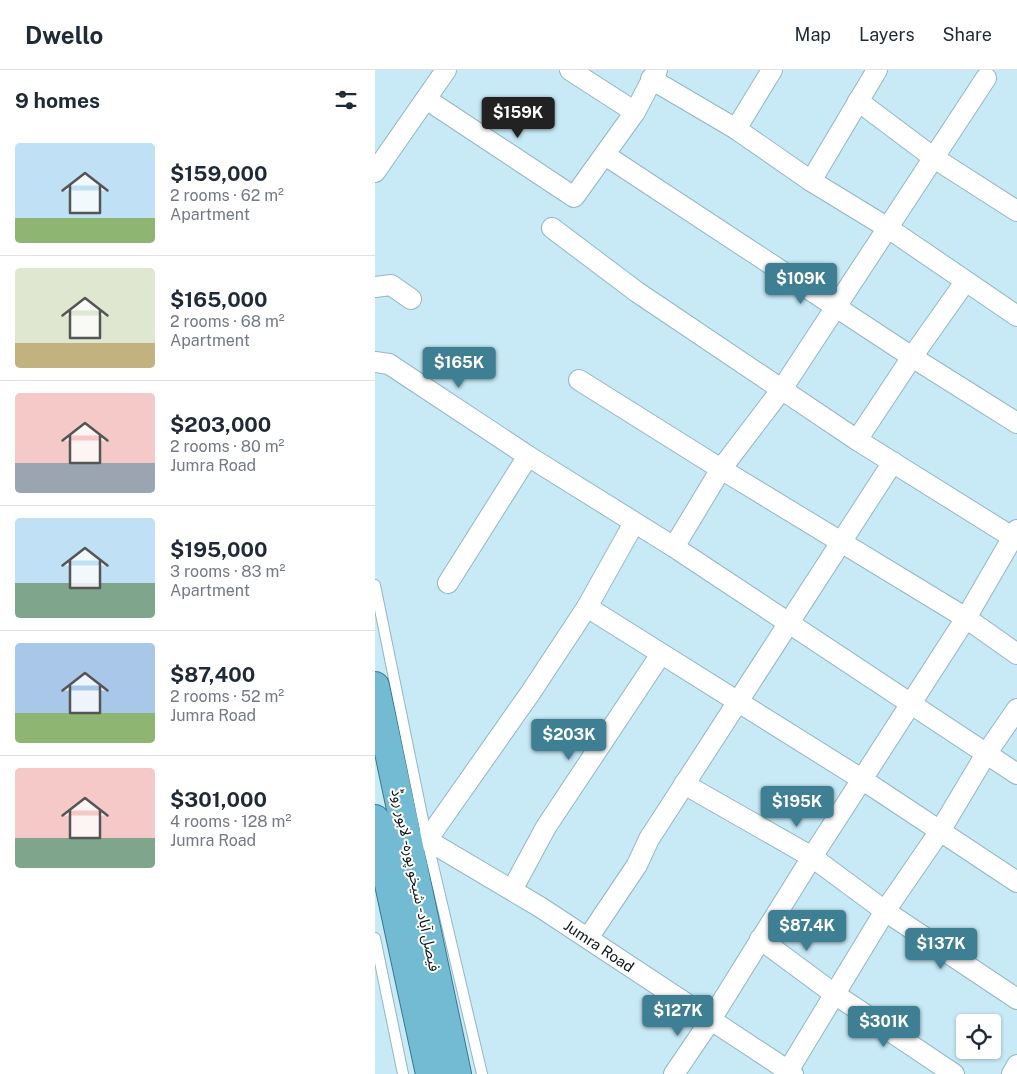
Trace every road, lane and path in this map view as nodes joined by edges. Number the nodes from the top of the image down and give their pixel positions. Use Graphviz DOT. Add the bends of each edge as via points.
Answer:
graph roads {
  1 [pos="446,70"];
  2 [pos="570,70"];
  3 [pos="772,70"];
  4 [pos="877,70"];
  5 [pos="654,74"];
  6 [pos="986,78"];
  7 [pos="426,99"];
  8 [pos="858,101"];
  9 [pos="635,112"];
  10 [pos="736,129"];
  11 [pos="605,155"];
  12 [pos="934,158"];
  13 [pos="375,172"];
  14 [pos="811,180"];
  15 [pos="1015,206"];
  16 [pos="552,228"];
  17 [pos="888,228"];
  18 [pos="965,282"];
  19 [pos="375,287"];
  20 [pos="411,299"];
  21 [pos="836,307"];
  22 [pos="1017,316"];
  23 [pos="912,357"];
  24 [pos="375,362"];
  25 [pos="579,380"];
  26 [pos="782,389"];
  27 [pos="1017,423"];
  28 [pos="857,440"];
  29 [pos="528,456"];
  30 [pos="893,462"];
  31 [pos="721,470"];
  32 [pos="634,523"];
  33 [pos="1015,535"];
  34 [pos="840,541"];
  35 [pos="674,547"];
  36 [pos="448,583"];
  37 [pos="375,585"];
  38 [pos="587,607"];
  39 [pos="967,618"];
  40 [pos="788,621"];
  41 [pos="661,654"];
  42 [pos="1017,654"];
  43 [pos="375,686"];
  44 [pos="737,701"];
  45 [pos="911,702"];
  46 [pos="1017,709"];
  47 [pos="986,754"];
  48 [pos="1017,774"];
  49 [pos="863,780"];
  50 [pos="685,784"];
  51 [pos="375,819"];
  52 [pos="941,830"];
  53 [pos="427,840"];
  54 [pos="812,857"];
  55 [pos="1017,882"];
  56 [pos="512,890"];
  57 [pos="885,911"];
  58 [pos="375,938"];
  59 [pos="588,938"];
  60 [pos="760,939"];
  61 [pos="833,993"];
  62 [pos="1017,999"];
  63 [pos="710,1021"];
  64 [pos="1017,1066"];
  65 [pos="790,1072"];
  66 [pos="403,1074"];
  67 [pos="430,1074"];
  68 [pos="457,1074"];
  69 [pos="482,1074"];
  70 [pos="674,1074"];
  71 [pos="954,1074"];
  72 [pos="1012,1074"];
  1 -- 7 [label="street"];
  2 -- 9 [label="street"];
  3 -- 10 [label="street"];
  4 -- 8 [label="street"];
  5 -- 9 [label="street"];
  5 -- 10 [label="street"];
  6 -- 12 [label="street"];
  7 -- 11 [label="street" via="575,197"];
  7 -- 13 [label="street"];
  8 -- 12 [label="street"];
  8 -- 14 [label="street"];
  9 -- 11 [label="street"];
  10 -- 14 [label="street"];
  11 -- 21 [label="street"];
  12 -- 15 [label="street"];
  12 -- 17 [label="street"];
  14 -- 17 [label="street"];
  16 -- 26 [label="street" via="637,292"];
  17 -- 18 [label="street"];
  17 -- 21 [label="street"];
  18 -- 22 [label="street"];
  18 -- 23 [label="street"];
  19 -- 20 [label="street" via="391,285"];
  21 -- 23 [label="street"];
  21 -- 26 [label="street"];
  23 -- 27 [label="street"];
  23 -- 28 [label="street"];
  24 -- 29 [label="street" via="389,364"];
  25 -- 31 [label="street"];
  26 -- 28 [label="street"];
  26 -- 31 [label="street"];
  28 -- 30 [label="street"];
  29 -- 32 [label="street"];
  29 -- 36 [label="street"];
  30 -- 33 [label="street"];
  30 -- 34 [label="street"];
  31 -- 34 [label="street"];
  31 -- 35 [label="street"];
  32 -- 35 [label="street"];
  32 -- 38 [label="street"];
  33 -- 39 [label="street"];
  34 -- 39 [label="street"];
  34 -- 40 [label="street"];
  35 -- 40 [label="street"];
  37 -- 53 [label="lane"];
  38 -- 41 [label="street"];
  38 -- 53 [label="street"];
  39 -- 42 [label="street"];
  39 -- 45 [label="street"];
  40 -- 44 [label="street"];
  40 -- 45 [label="street"];
  41 -- 44 [label="street"];
  41 -- 56 [label="street" via="546,827"];
  43 -- 68 [label="highway, فیصل آباد - شیخو پورہ - لاہور روڈ"];
  44 -- 49 [label="street"];
  44 -- 50 [label="street"];
  45 -- 47 [label="street"];
  45 -- 49 [label="street"];
  46 -- 47 [label="street"];
  47 -- 48 [label="street"];
  47 -- 52 [label="street"];
  49 -- 52 [label="street"];
  49 -- 54 [label="street"];
  50 -- 54 [label="street"];
  50 -- 59 [label="street" via="649,839 637,865"];
  51 -- 67 [label="highway, فیصل آباد - شیخو پورہ - لاہور روڈ"];
  52 -- 55 [label="street"];
  52 -- 57 [label="street"];
  53 -- 56 [label="street, Jumra Road"];
  53 -- 69 [label="lane"];
  54 -- 57 [label="street"];
  54 -- 60 [label="street"];
  56 -- 59 [label="street, Jumra Road"];
  57 -- 61 [label="street"];
  57 -- 62 [label="street"];
  58 -- 66 [label="lane"];
  59 -- 63 [label="street, Jumra Road"];
  60 -- 61 [label="street"];
  60 -- 63 [label="street"];
  61 -- 65 [label="street"];
  61 -- 71 [label="street"];
  63 -- 65 [label="street, Jumra Road"];
  63 -- 70 [label="street"];
  64 -- 72 [label="street"];
}
